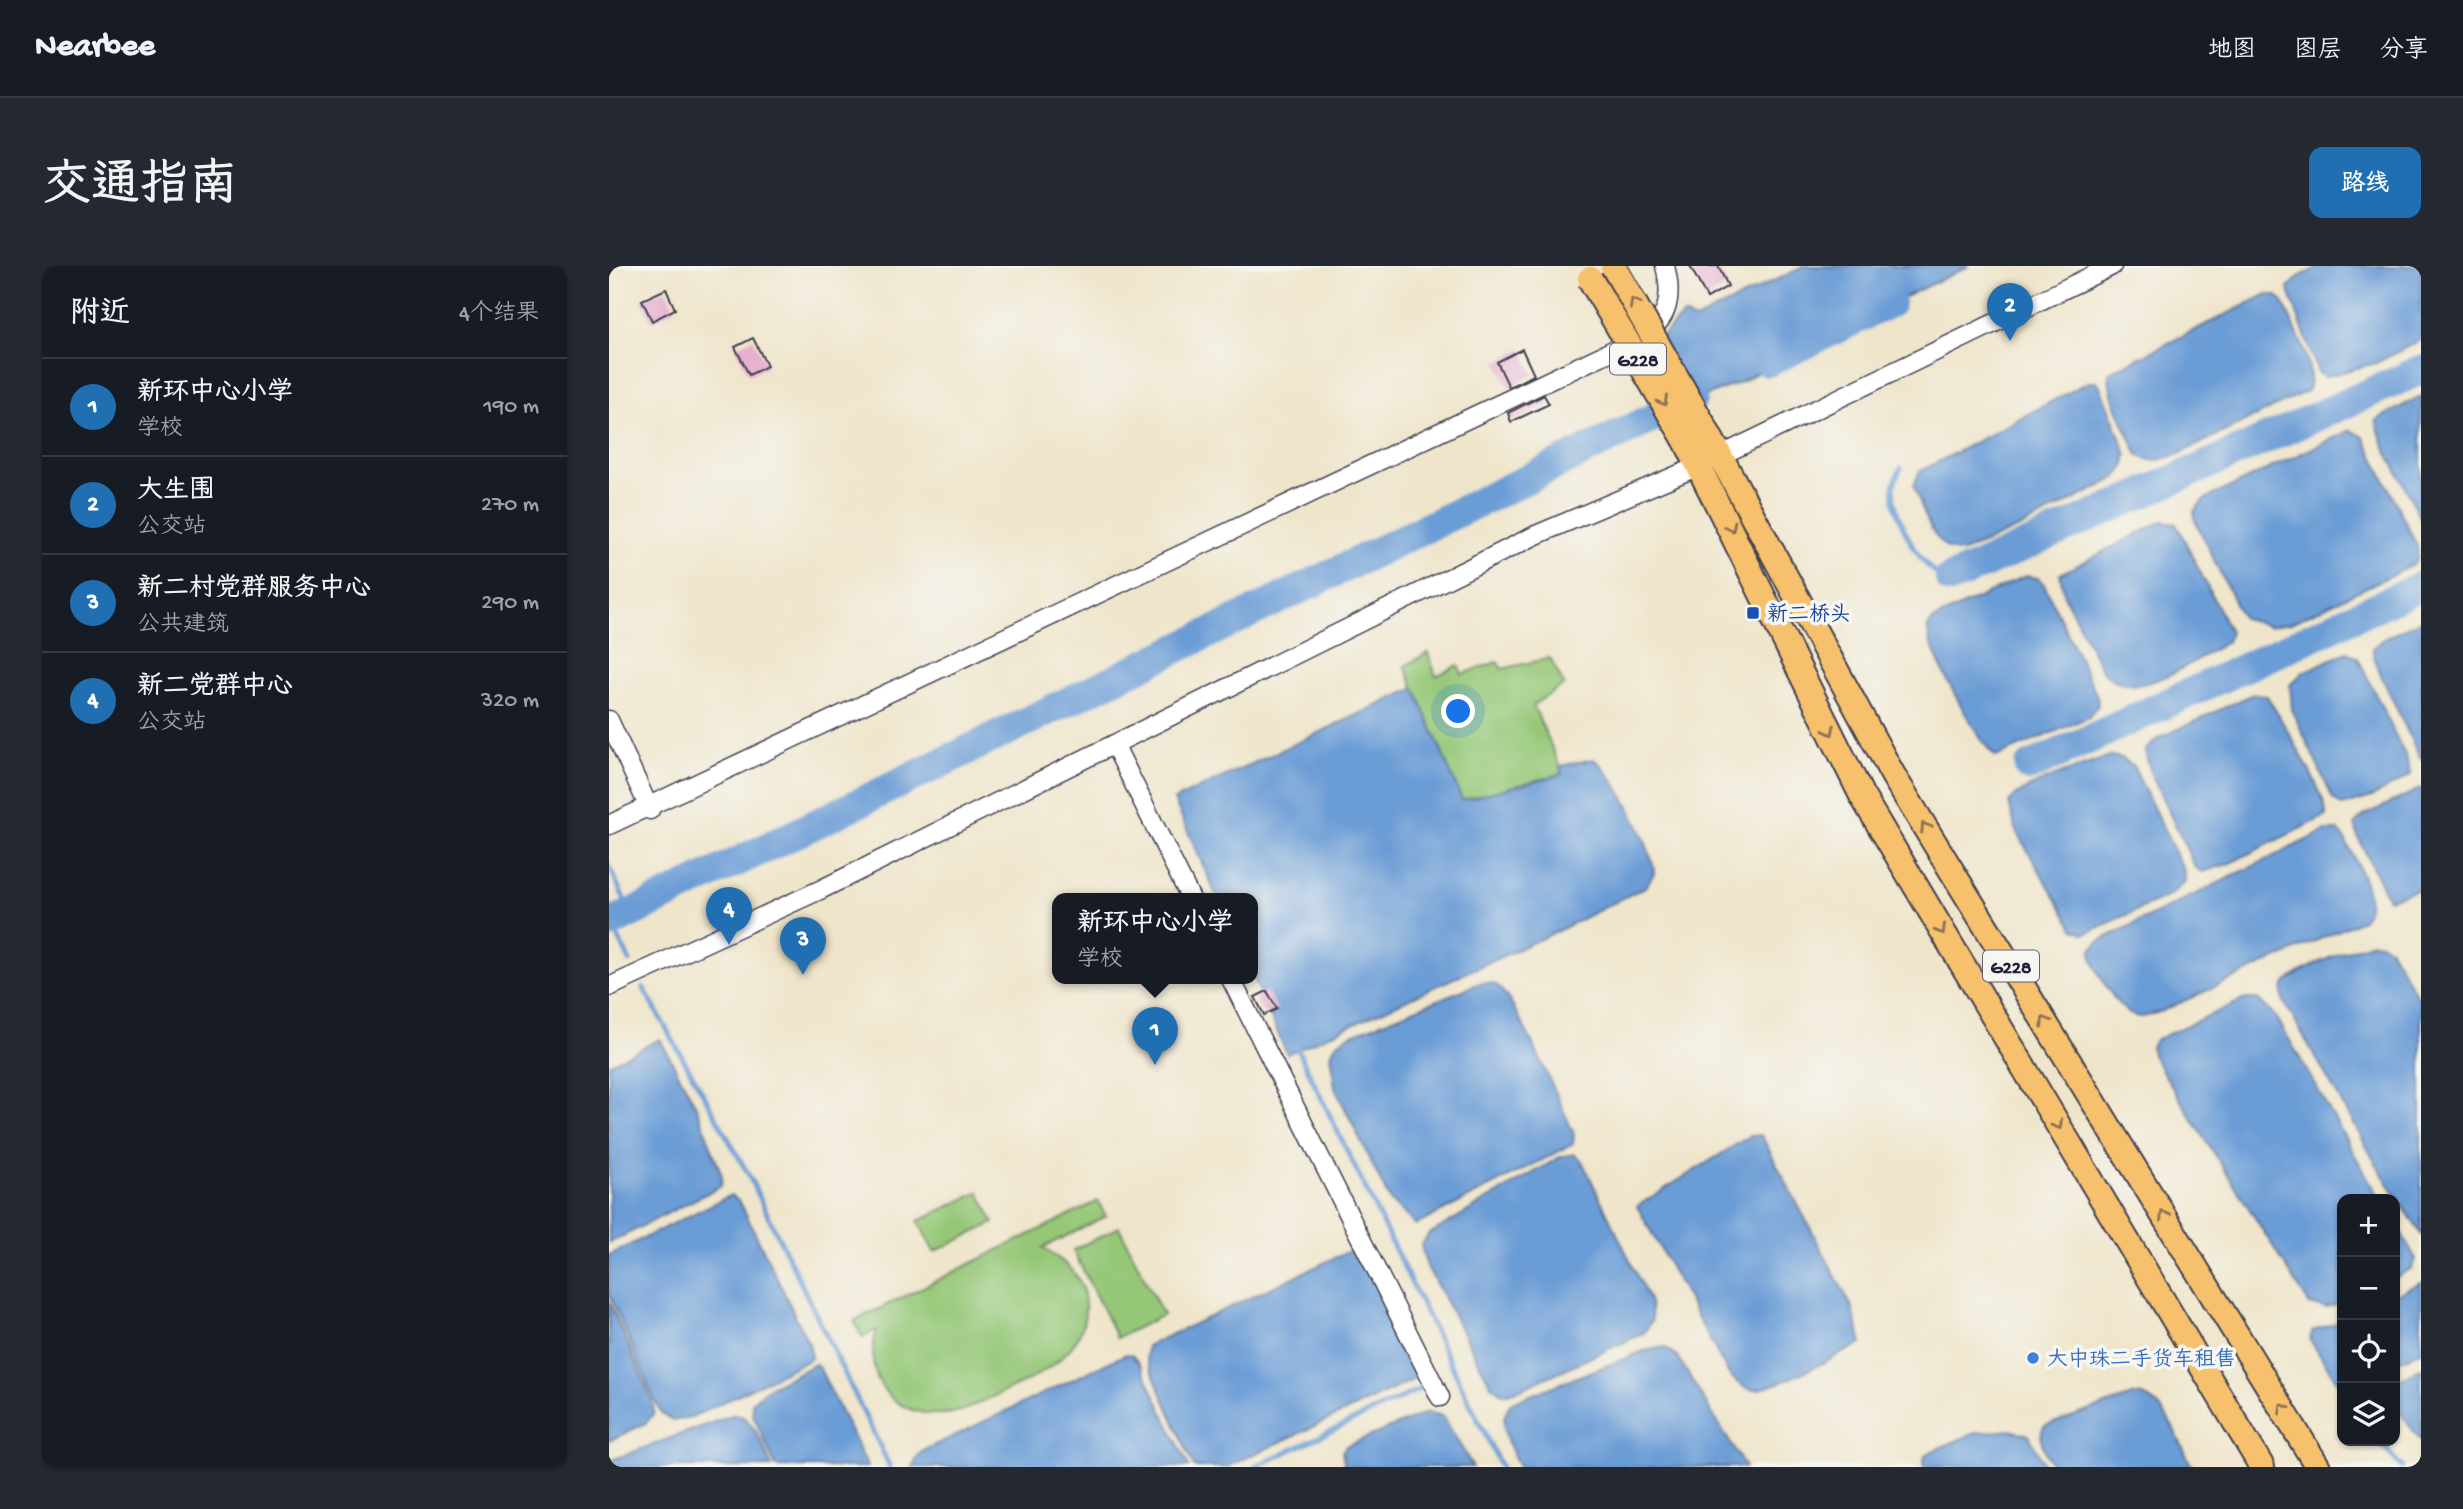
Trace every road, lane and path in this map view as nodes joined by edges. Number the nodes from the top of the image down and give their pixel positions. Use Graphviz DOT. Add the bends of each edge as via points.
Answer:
graph roads {
  1 [pos="1613,266"];
  2 [pos="1665,266"];
  3 [pos="2112,266"];
  4 [pos="1586,273"];
  5 [pos="1695,432"];
  6 [pos="1711,460"];
  7 [pos="609,720"];
  8 [pos="1114,744"];
  9 [pos="650,810"];
  10 [pos="610,824"];
  11 [pos="1188,893"];
  12 [pos="1234,984"];
  13 [pos="609,987"];
  14 [pos="1440,1397"];
  15 [pos="2262,1467"];
  16 [pos="2318,1467"];
  5 -- 1 [label="highway, G228, one-way, bridge"];
  2 -- 10 [label="street" via="1667,312 1662,322 1641,337"];
  3 -- 6 [label="street"];
  4 -- 5 [label="highway, G228, one-way, bridge"];
  5 -- 6 [label="highway, G228"];
  6 -- 8 [label="street" via="1536,535"];
  6 -- 15 [label="highway, G228, one-way" via="1862,796"];
  16 -- 6 [label="highway, G228, one-way" via="1894,777"];
  7 -- 9 [label="street"];
  8 -- 11 [label="street"];
  8 -- 13 [label="street" via="822,890"];
  12 -- 14 [label="street"];
}
